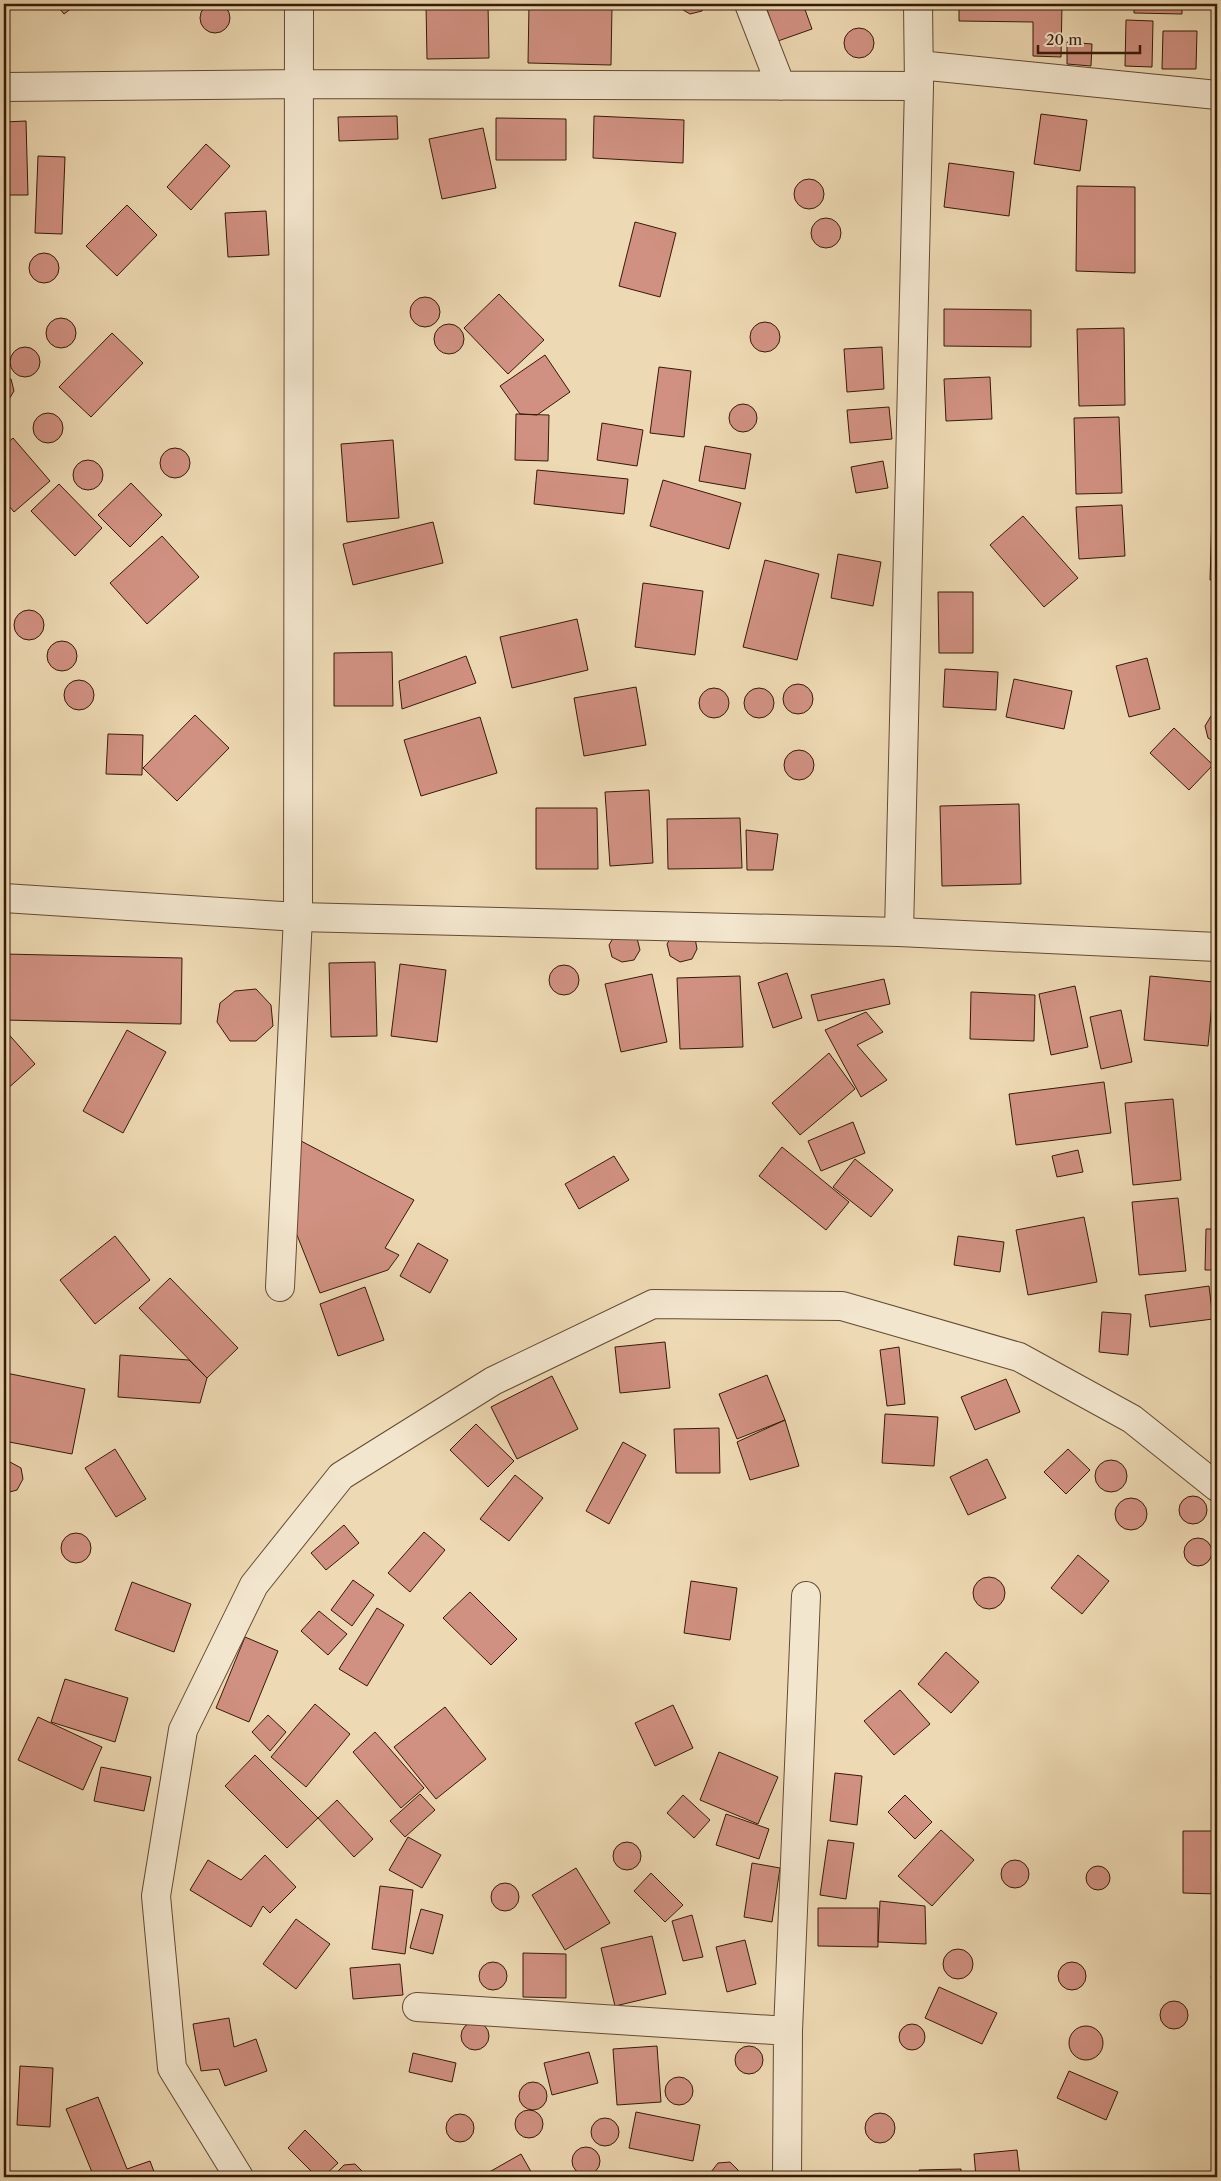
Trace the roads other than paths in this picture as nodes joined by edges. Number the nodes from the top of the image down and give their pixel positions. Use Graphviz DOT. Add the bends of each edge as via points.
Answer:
graph roads {
  1 [pos="299,4"];
  2 [pos="749,4"];
  3 [pos="918,4"];
  4 [pos="919,75"];
  5 [pos="298,84"];
  6 [pos="781,86"];
  7 [pos="4,87"];
  8 [pos="1217,95"];
  9 [pos="4,898"];
  10 [pos="298,917"];
  11 [pos="899,932"];
  12 [pos="1217,947"];
  13 [pos="280,1287"];
  14 [pos="1217,1488"];
  15 [pos="806,1596"];
  16 [pos="417,2007"];
  17 [pos="788,2031"];
  18 [pos="239,2177"];
  19 [pos="787,2177"];
  1 -- 5 [label="street"];
  2 -- 6 [label="street"];
  3 -- 4 [label="street"];
  4 -- 6 [label="street"];
  4 -- 8 [label="street"];
  4 -- 11 [label="street"];
  5 -- 6 [label="street"];
  5 -- 7 [label="street"];
  5 -- 10 [label="street"];
  9 -- 10 [label="street"];
  10 -- 11 [label="street"];
  10 -- 13 [label="street"];
  11 -- 12 [label="street"];
  14 -- 18 [label="street" via="1132,1419 1019,1358 842,1306 653,1304 493,1381 341,1476 254,1585 182,1730 156,1896 172,2068"];
  15 -- 17 [label="street"];
  16 -- 17 [label="street"];
  17 -- 19 [label="street"];
}
